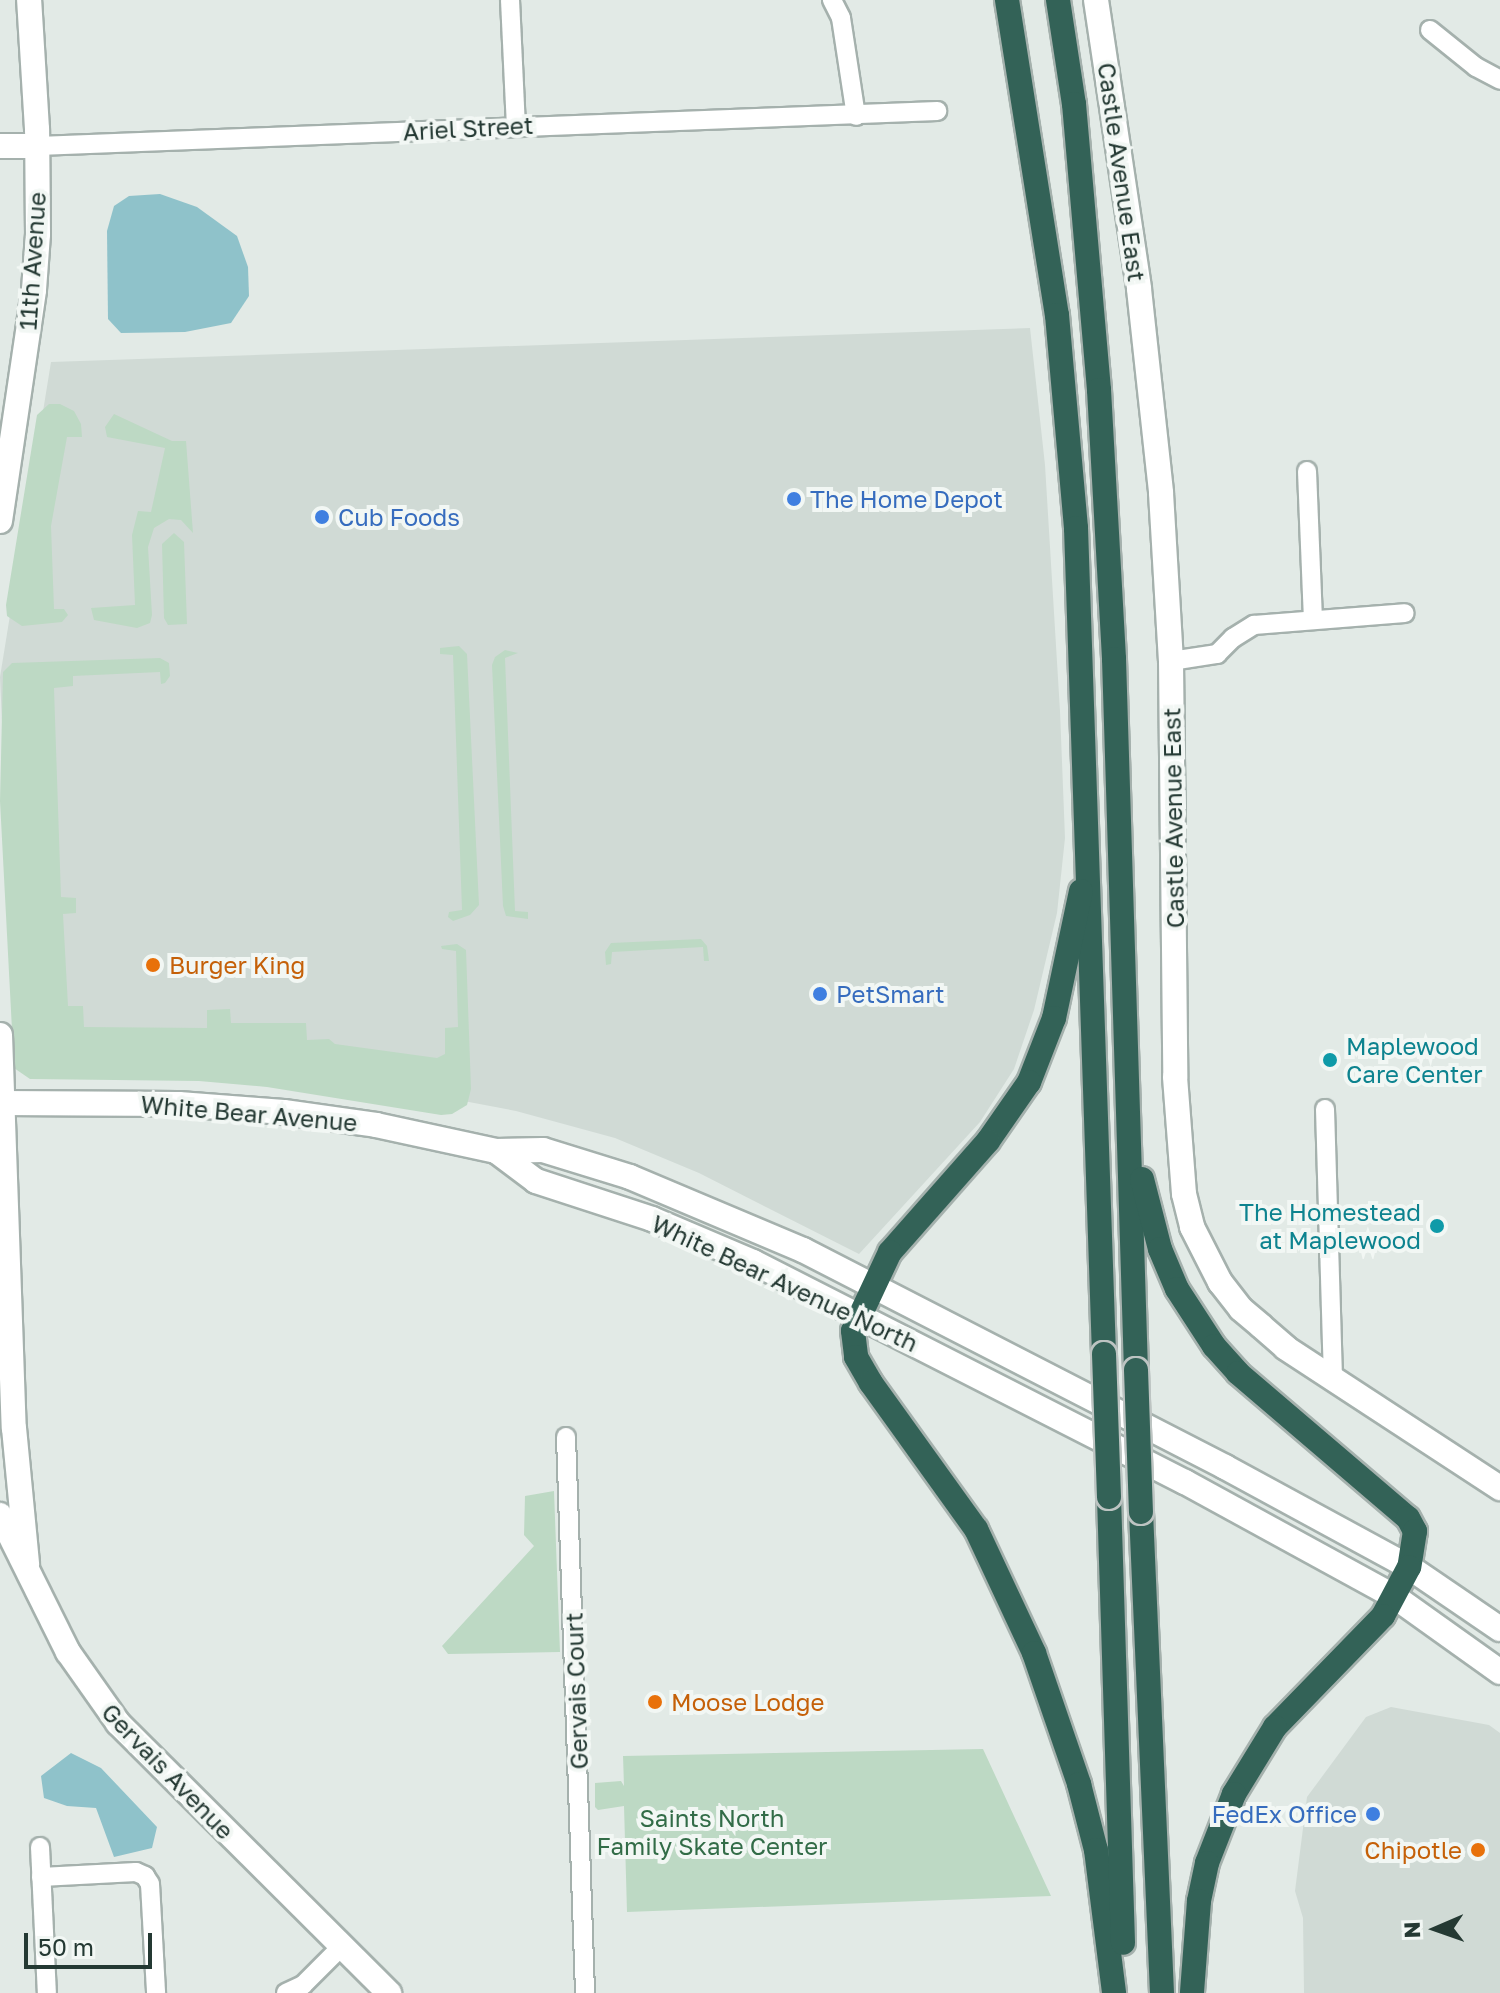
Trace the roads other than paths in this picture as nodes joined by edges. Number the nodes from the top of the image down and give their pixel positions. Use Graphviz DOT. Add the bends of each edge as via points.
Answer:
graph roads {
  1 [pos="29,0"];
  2 [pos="510,0"];
  3 [pos="832,0"];
  4 [pos="1007,0"];
  5 [pos="1058,0"];
  6 [pos="1096,0"];
  7 [pos="1430,30"];
  8 [pos="1500,80"];
  9 [pos="937,111"];
  10 [pos="856,116"];
  11 [pos="516,125"];
  12 [pos="0,146"];
  13 [pos="38,146"];
  14 [pos="1307,471"];
  15 [pos="0,521"];
  16 [pos="1405,613"];
  17 [pos="1313,620"];
  18 [pos="1171,661"];
  19 [pos="1089,857"];
  20 [pos="0,1035"];
  21 [pos="1127,1066"];
  22 [pos="1,1103"];
  23 [pos="1325,1109"];
  24 [pos="496,1151"];
  25 [pos="872,1285"];
  26 [pos="858,1314"];
  27 [pos="1333,1377"];
  28 [pos="566,1437"];
  29 [pos="1500,1488"];
  30 [pos="0,1515"];
  31 [pos="1409,1567"];
  32 [pos="27,1571"];
  33 [pos="1395,1597"];
  34 [pos="1500,1629"];
  35 [pos="1500,1672"];
  36 [pos="40,1847"];
  37 [pos="41,1877"];
  38 [pos="342,1946"];
  39 [pos="47,1993"];
  40 [pos="156,1993"];
  41 [pos="286,1993"];
  42 [pos="389,1993"];
  43 [pos="585,1993"];
  44 [pos="1114,1993"];
  45 [pos="1124,1993"];
  46 [pos="1162,1993"];
  47 [pos="1192,1993"];
  1 -- 13 [label="street, 11th Avenue"];
  2 -- 11 [label="street"];
  3 -- 10 [label="street" via="841,18"];
  4 -- 19 [label="highway" via="1064,386 1081,599"];
  5 -- 21 [label="highway" via="1074,104 1099,390"];
  6 -- 18 [label="street, Castle Avenue East" via="1130,215 1155,424"];
  7 -- 8 [label="street"];
  9 -- 10 [label="street, Ariel Street"];
  10 -- 11 [label="street, Ariel Street"];
  11 -- 13 [label="street, Ariel Street"];
  12 -- 13 [label="street, Ariel Street"];
  13 -- 15 [label="street, 11th Avenue" via="34,290"];
  14 -- 17 [label="street"];
  16 -- 17 [label="street"];
  17 -- 18 [label="street" via="1254,625 1217,654"];
  18 -- 27 [label="street, Castle Avenue East" via="1175,1077 1189,1216 1205,1258 1241,1309 1286,1348"];
  19 -- 25 [label="highway" via="1054,1018 1029,1082 988,1141 890,1252"];
  19 -- 45 [label="highway, bridge"];
  20 -- 22 [label="street"];
  21 -- 31 [label="highway" via="1150,1220 1177,1289 1238,1373 1408,1518 1415,1531"];
  21 -- 46 [label="highway, bridge"];
  22 -- 24 [label="street, White Bear Avenue" via="179,1104 284,1112"];
  22 -- 32 [label="street, Gervais Avenue" via="14,1428"];
  23 -- 27 [label="street"];
  24 -- 25 [label="street, White Bear Avenue North" via="543,1150 630,1177 736,1219"];
  24 -- 26 [label="street, White Bear Avenue North" via="536,1181 690,1235"];
  25 -- 26 [label="highway"];
  25 -- 31 [label="street, White Bear Avenue North"];
  26 -- 33 [label="street, White Bear Avenue North" via="1263,1522"];
  26 -- 44 [label="highway" via="853,1331 856,1357 976,1529 1034,1653 1096,1850"];
  27 -- 29 [label="street, Castle Avenue East"];
  28 -- 43 [label="street, Gervais Court"];
  30 -- 32 [label="street, Gervais Avenue"];
  31 -- 33 [label="highway"];
  31 -- 34 [label="street, White Bear Avenue North"];
  32 -- 38 [label="street, Gervais Avenue" via="68,1652 118,1723"];
  33 -- 35 [label="street, White Bear Avenue North"];
  33 -- 47 [label="highway" via="1383,1616 1275,1727 1234,1794 1204,1876"];
  36 -- 37 [label="street"];
  37 -- 39 [label="street"];
  37 -- 40 [label="street" via="136,1872 145,1876 150,1884"];
  38 -- 41 [label="street" via="303,1985"];
  38 -- 42 [label="street, Gervais Avenue"];
}
